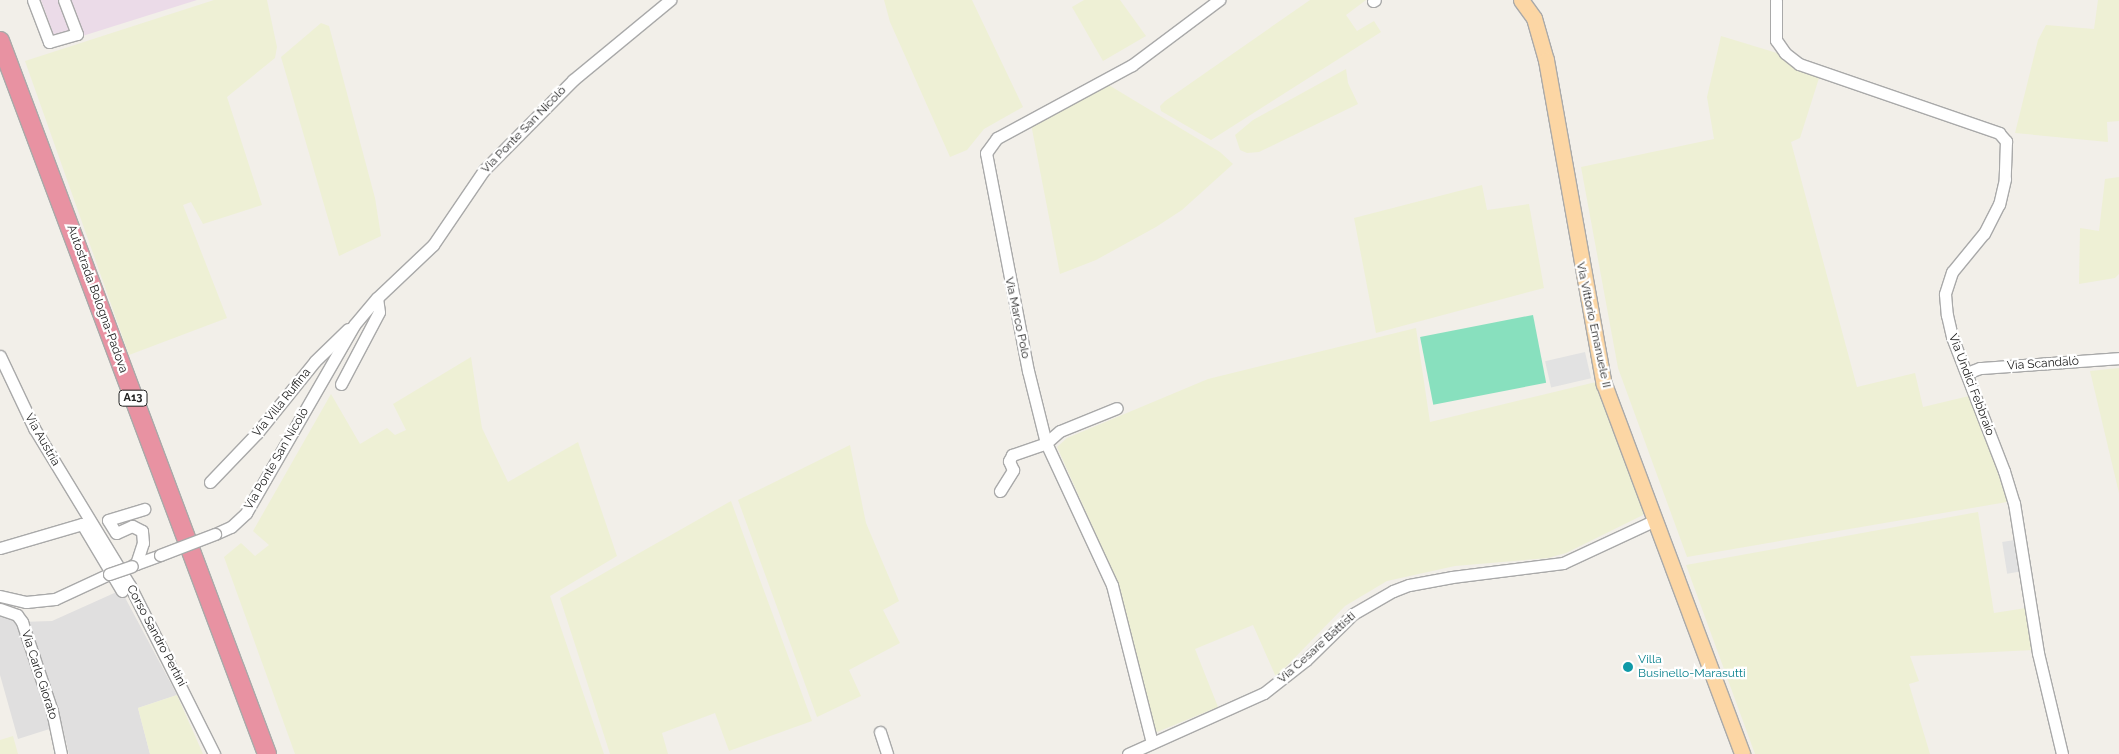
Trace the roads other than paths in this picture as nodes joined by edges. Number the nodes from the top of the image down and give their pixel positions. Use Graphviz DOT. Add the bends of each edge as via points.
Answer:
graph roads {
  1 [pos="33,0"];
  2 [pos="64,0"];
  3 [pos="670,0"];
  4 [pos="1219,0"];
  5 [pos="1521,0"];
  6 [pos="1776,0"];
  7 [pos="0,41"];
  8 [pos="0,73"];
  9 [pos="376,298"];
  10 [pos="354,325"];
  11 [pos="0,356"];
  12 [pos="2119,358"];
  13 [pos="1967,373"];
  14 [pos="341,384"];
  15 [pos="1117,408"];
  16 [pos="1046,443"];
  17 [pos="210,482"];
  18 [pos="1000,490"];
  19 [pos="144,509"];
  20 [pos="1653,521"];
  21 [pos="87,522"];
  22 [pos="0,548"];
  23 [pos="134,565"];
  24 [pos="122,591"];
  25 [pos="0,596"];
  26 [pos="0,609"];
  27 [pos="880,732"];
  28 [pos="1152,743"];
  29 [pos="61,754"];
  30 [pos="214,754"];
  31 [pos="255,754"];
  32 [pos="266,754"];
  33 [pos="887,754"];
  34 [pos="1128,754"];
  35 [pos="1742,754"];
  36 [pos="2062,754"];
  1 -- 2 [label="street" via="49,42 77,34"];
  3 -- 9 [label="street, Via Ponte San Nicolò" via="595,61 515,137 478,177 434,245"];
  4 -- 16 [label="street, Via Marco Polo" via="1132,65 997,138 986,154 1028,371"];
  5 -- 20 [label="main road, Via Vittorio Emanuele II" via="1534,18 1546,60 1604,384"];
  6 -- 13 [label="street, Via Undici Febbraio" via="1776,40 1799,64 1999,133 2006,141 2005,179 1999,204 1984,233 1952,272 1945,294 1952,337"];
  7 -- 32 [label="highway, Autostrada Bologna-Padova / A13"];
  8 -- 31 [label="highway, Autostrada Bologna-Padova / A13"];
  9 -- 10 [label="street, Via Ponte San Nicolò"];
  9 -- 14 [label="street" via="379,312"];
  10 -- 17 [label="street, Via Villa Ruffina" via="330,345 257,433"];
  10 -- 23 [label="street, Via Ponte San Nicolò, bridge" via="246,513 231,527"];
  11 -- 21 [label="street, Via Austria" via="34,428"];
  12 -- 13 [label="street, Via Scandalò" via="1980,368"];
  13 -- 36 [label="street, Via Undici Febbraio" via="2014,503 2038,653"];
  15 -- 16 [label="street" via="1060,431"];
  16 -- 18 [label="street" via="1009,458 1013,470"];
  16 -- 28 [label="street, Via Marco Polo" via="1112,585"];
  19 -- 23 [label="street" via="108,518 108,526 116,533 132,526 142,531 144,538"];
  20 -- 28 [label="street, Via Cesare Battisti" via="1562,563 1452,577 1393,591 1352,614 1306,660 1264,693"];
  20 -- 35 [label="main road, Via Vittorio Emanuele II"];
  21 -- 22 [label="street"];
  21 -- 24 [label="street"];
  21 -- 30 [label="street, Corso Sandro Pertini" via="173,666"];
  23 -- 25 [label="street, bridge" via="55,599 26,602"];
  26 -- 29 [label="street, Via Carlo Giorato" via="17,615 22,622 52,711"];
  27 -- 33 [label="street"];
  28 -- 34 [label="street, Via Cesare Battisti"];
}
